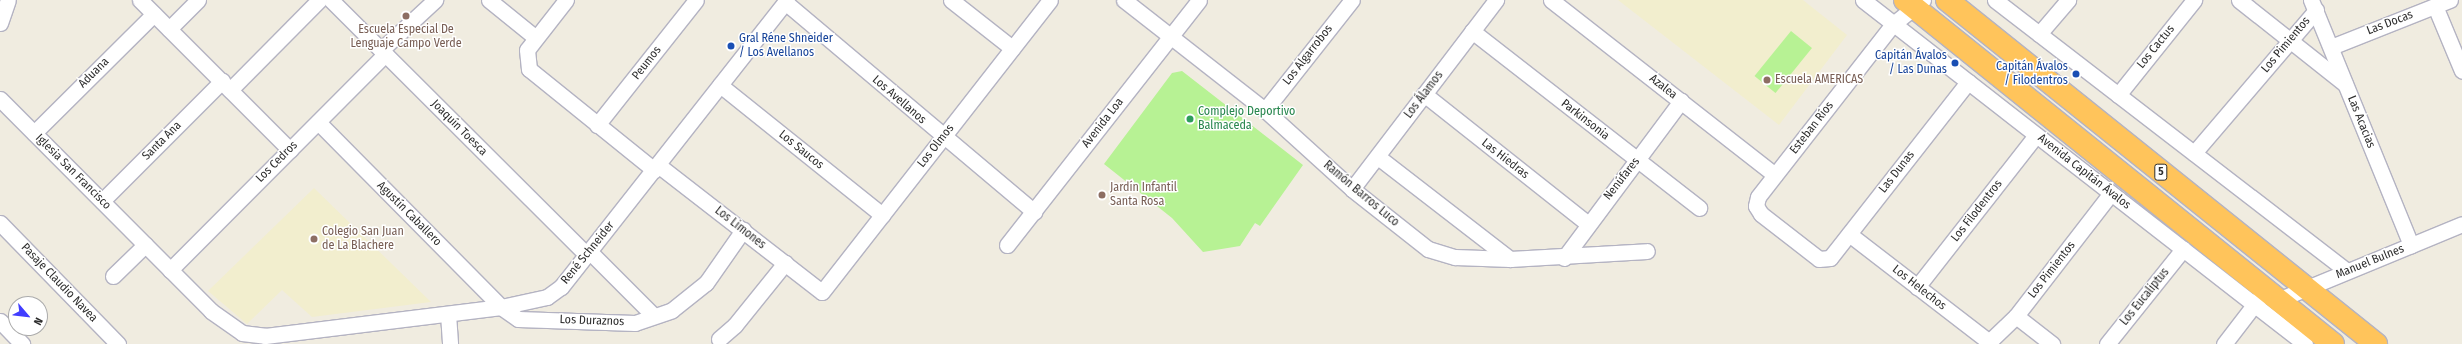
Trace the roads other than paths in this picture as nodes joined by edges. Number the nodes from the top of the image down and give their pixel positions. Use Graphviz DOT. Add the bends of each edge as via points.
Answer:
graph roads {
  1 [pos="8,0"];
  2 [pos="140,0"];
  3 [pos="198,0"];
  4 [pos="319,0"];
  5 [pos="332,0"];
  6 [pos="435,0"];
  7 [pos="489,0"];
  8 [pos="566,0"];
  9 [pos="696,0"];
  10 [pos="951,0"];
  11 [pos="1050,0"];
  12 [pos="1124,0"];
  13 [pos="1200,0"];
  14 [pos="1352,0"];
  15 [pos="1496,0"];
  16 [pos="1551,0"];
  17 [pos="1863,0"];
  18 [pos="1947,0"];
  19 [pos="1995,0"];
  20 [pos="2068,0"];
  21 [pos="2194,0"];
  22 [pos="2239,0"];
  23 [pos="2450,0"];
  24 [pos="786,1"];
  25 [pos="1914,3"];
  26 [pos="2314,5"];
  27 [pos="2435,6"];
  28 [pos="154,14"];
  29 [pos="0,23"];
  30 [pos="1893,24"];
  31 [pos="169,29"];
  32 [pos="1472,31"];
  33 [pos="2039,34"];
  34 [pos="1171,36"];
  35 [pos="536,38"];
  36 [pos="2290,40"];
  37 [pos="2331,47"];
  38 [pos="1012,48"];
  39 [pos="383,52"];
  40 [pos="2462,71"];
  41 [pos="1968,82"];
  42 [pos="2346,84"];
  43 [pos="720,85"];
  44 [pos="226,86"];
  45 [pos="1424,94"];
  46 [pos="2118,95"];
  47 [pos="0,99"];
  48 [pos="1681,101"];
  49 [pos="1265,110"];
  50 [pos="318,122"];
  51 [pos="597,125"];
  52 [pos="34,133"];
  53 [pos="2036,135"];
  54 [pos="943,138"];
  55 [pos="290,150"];
  56 [pos="2194,153"];
  57 [pos="1378,157"];
  58 [pos="1637,160"];
  59 [pos="656,167"];
  60 [pos="1775,175"];
  61 [pos="1352,189"];
  62 [pos="2111,194"];
  63 [pos="102,201"];
  64 [pos="1699,208"];
  65 [pos="1034,212"];
  66 [pos="882,215"];
  67 [pos="0,223"];
  68 [pos="1587,223"];
  69 [pos="2462,224"];
  70 [pos="743,230"];
  71 [pos="1849,234"];
  72 [pos="145,245"];
  73 [pos="1007,245"];
  74 [pos="2411,245"];
  75 [pos="2183,249"];
  76 [pos="1647,251"];
  77 [pos="589,254"];
  78 [pos="1564,258"];
  79 [pos="1510,259"];
  80 [pos="1825,260"];
  81 [pos="785,263"];
  82 [pos="170,270"];
  83 [pos="2347,271"];
  84 [pos="113,276"];
  85 [pos="1917,287"];
  86 [pos="2305,288"];
  87 [pos="822,292"];
  88 [pos="2266,298"];
  89 [pos="501,307"];
  90 [pos="448,314"];
  91 [pos="653,315"];
  92 [pos="2016,316"];
  93 [pos="0,321"];
  94 [pos="247,338"];
  95 [pos="718,339"];
  96 [pos="1989,342"];
  97 [pos="22,344"];
  98 [pos="118,344"];
  99 [pos="450,344"];
  100 [pos="2052,344"];
  101 [pos="2107,344"];
  102 [pos="2224,344"];
  103 [pos="2305,344"];
  104 [pos="2333,344"];
  105 [pos="2376,344"];
  1 -- 29 [label="street"];
  2 -- 28 [label="street"];
  3 -- 31 [label="street"];
  4 -- 44 [label="street, Santa Ana"];
  5 -- 39 [label="street, Joaquín Toesca"];
  6 -- 39 [label="street, Los Cedros"];
  7 -- 35 [label="street"];
  8 -- 35 [label="street"];
  9 -- 51 [label="street, Peumos"];
  10 -- 38 [label="street"];
  11 -- 38 [label="street, Los Olmos"];
  12 -- 34 [label="street, Ramón Barros Luco"];
  13 -- 34 [label="street, Avenida Loa"];
  14 -- 49 [label="street, Los Algarrobos"];
  15 -- 32 [label="street, Los Álamos"];
  16 -- 48 [label="street, Azalea"];
  17 -- 30 [label="street, Avenida Capitán Ávalos"];
  18 -- 86 [label="highway, 5"];
  19 -- 33 [label="street"];
  20 -- 33 [label="street"];
  21 -- 46 [label="street, Los Cactus"];
  22 -- 36 [label="street"];
  23 -- 27 [label="street, Las Docas"];
  24 -- 43 [label="street, René Schneider"];
  24 -- 54 [label="street, Los Avellanos"];
  25 -- 30 [label="street, Esteban Ríos"];
  25 -- 88 [label="highway, Avenida Capitán Ávalos / 5"];
  26 -- 36 [label="street, Los Pimientos"];
  26 -- 37 [label="street, Las Acacias"];
  27 -- 37 [label="street, Las Docas"];
  27 -- 40 [label="street"];
  28 -- 31 [label="street"];
  28 -- 52 [label="street, Aduana"];
  30 -- 41 [label="street, Avenida Capitán Ávalos"];
  30 -- 60 [label="street, Esteban Ríos"];
  31 -- 44 [label="street"];
  32 -- 45 [label="street, Los Álamos"];
  32 -- 58 [label="street, Parkinsonia"];
  33 -- 46 [label="street"];
  34 -- 49 [label="street, Ramón Barros Luco"];
  34 -- 65 [label="street, Avenida Loa"];
  35 -- 51 [label="street, Los Limones" via="526,60 532,73"];
  36 -- 42 [label="street"];
  36 -- 56 [label="street, Los Pimientos"];
  37 -- 42 [label="street, Las Acacias"];
  38 -- 54 [label="street, Los Olmos"];
  39 -- 50 [label="street, Los Cedros"];
  39 -- 77 [label="street, Joaquín Toesca"];
  41 -- 53 [label="street, Avenida Capitán Ávalos"];
  41 -- 71 [label="street, Las Dunas"];
  42 -- 74 [label="street, Las Acacias"];
  43 -- 59 [label="street, René Schneider"];
  43 -- 66 [label="street, Los Saucos"];
  44 -- 55 [label="street"];
  44 -- 63 [label="street, Santa Ana"];
  45 -- 57 [label="street, Los Álamos"];
  45 -- 68 [label="street, Las Hiedras"];
  46 -- 56 [label="street"];
  47 -- 52 [label="street, Iglesia San Francisco"];
  48 -- 58 [label="street, Nenúfares"];
  48 -- 60 [label="street, Azalea"];
  49 -- 61 [label="street, Ramón Barros Luco"];
  50 -- 55 [label="street, Los Cedros"];
  50 -- 89 [label="street, Agustín Caballero"];
  51 -- 59 [label="street, Los Limones"];
  52 -- 63 [label="street, Iglesia San Francisco"];
  53 -- 62 [label="street, Avenida Capitán Ávalos"];
  53 -- 85 [label="street, Los Filodentros"];
  54 -- 65 [label="street, Los Avellanos"];
  54 -- 66 [label="street, Los Olmos"];
  55 -- 82 [label="street, Los Cedros"];
  56 -- 83 [label="street"];
  57 -- 61 [label="street, Los Álamos"];
  57 -- 79 [label="street"];
  58 -- 64 [label="street, Parkinsonia"];
  58 -- 68 [label="street, Nenúfares"];
  59 -- 70 [label="street, Los Limones"];
  59 -- 77 [label="street, René Schneider"];
  60 -- 80 [label="street, Esteban Ríos" via="1758,197 1756,206 1760,214"];
  61 -- 79 [label="street, Ramón Barros Luco" via="1428,249 1455,257"];
  62 -- 75 [label="street, Avenida Capitán Ávalos"];
  62 -- 92 [label="street, Los Pimientos"];
  63 -- 72 [label="street, Iglesia San Francisco"];
  65 -- 73 [label="street, Avenida Loa"];
  66 -- 87 [label="street, Los Olmos"];
  67 -- 98 [label="street, Pasaje Claudio Navea"];
  68 -- 78 [label="street, Nenúfares"];
  69 -- 74 [label="street, Manuel Bulnes"];
  70 -- 81 [label="street, Los Limones"];
  70 -- 91 [label="street, Los Duraznos" via="706,283 672,310"];
  71 -- 80 [label="street, Las Dunas"];
  71 -- 85 [label="street, Los Helechos"];
  72 -- 82 [label="street, Iglesia San Francisco"];
  72 -- 84 [label="street"];
  74 -- 83 [label="street, Manuel Bulnes"];
  75 -- 88 [label="street, Avenida Capitán Ávalos"];
  75 -- 101 [label="street, Los Eucaliptus"];
  76 -- 78 [label="street, Ramón Barros Luco"];
  77 -- 89 [label="street, René Schneider" via="554,293"];
  77 -- 91 [label="street, Joaquín Toesca"];
  78 -- 79 [label="street, Ramón Barros Luco"];
  81 -- 87 [label="street, Los Limones"];
  81 -- 95 [label="street" via="735,325"];
  82 -- 94 [label="street, Iglesia San Francisco" via="222,322"];
  83 -- 86 [label="street, Manuel Bulnes"];
  85 -- 96 [label="street, Los Helechos"];
  86 -- 88 [label="street, Manuel Bulnes"];
  86 -- 105 [label="highway, 5"];
  88 -- 102 [label="street, Manuel Bulnes"];
  88 -- 103 [label="street, Avenida Capitán Ávalos"];
  88 -- 104 [label="highway, Avenida Capitán Ávalos / 5"];
  89 -- 90 [label="street, René Schneider"];
  89 -- 91 [label="street, Los Duraznos" via="518,318 635,323"];
  90 -- 94 [label="street, René Schneider"];
  90 -- 99 [label="street"];
  92 -- 96 [label="street, Los Pimientos"];
  92 -- 100 [label="street"];
  93 -- 97 [label="street"];
}
